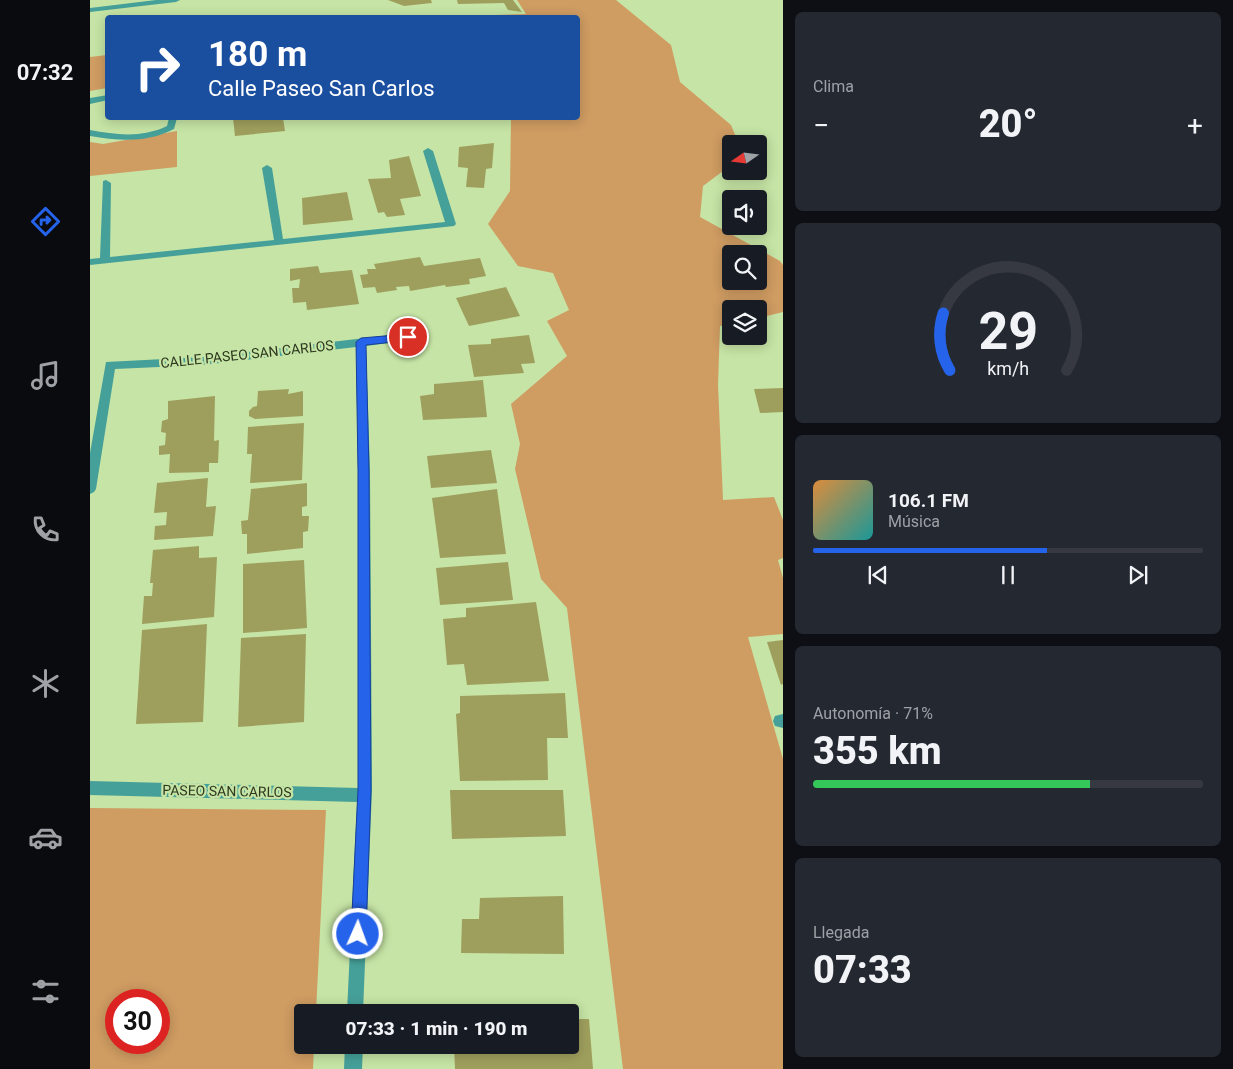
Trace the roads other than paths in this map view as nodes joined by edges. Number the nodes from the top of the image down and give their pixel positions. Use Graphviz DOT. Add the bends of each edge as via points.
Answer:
graph roads {
  1 [pos="174,0"];
  2 [pos="90,10"];
  3 [pos="105,98"];
  4 [pos="90,101"];
  5 [pos="173,120"];
  6 [pos="90,133"];
  7 [pos="428,151"];
  8 [pos="267,168"];
  9 [pos="106,183"];
  10 [pos="279,242"];
  11 [pos="105,261"];
  12 [pos="90,262"];
  13 [pos="408,337"];
  14 [pos="361,342"];
  15 [pos="90,489"];
  16 [pos="90,788"];
  17 [pos="364,796"];
  18 [pos="356,1004"];
  19 [pos="354,1054"];
  20 [pos="353,1069"];
  1 -- 2 [label="street"];
  3 -- 4 [label="street"];
  5 -- 6 [label="street" via="171,127 145,138"];
  7 -- 10 [label="street" via="452,224"];
  8 -- 10 [label="street"];
  9 -- 11 [label="street"];
  10 -- 11 [label="street"];
  11 -- 12 [label="street"];
  13 -- 14 [label="street, CALLE PASEO SAN CARLOS"];
  14 -- 15 [label="street, CALLE PASEO SAN CARLOS" via="203,361 110,365"];
  14 -- 17 [label="street"];
  16 -- 17 [label="street, PASEO SAN CARLOS"];
  17 -- 18 [label="street"];
  19 -- 20 [label="street"];
}
